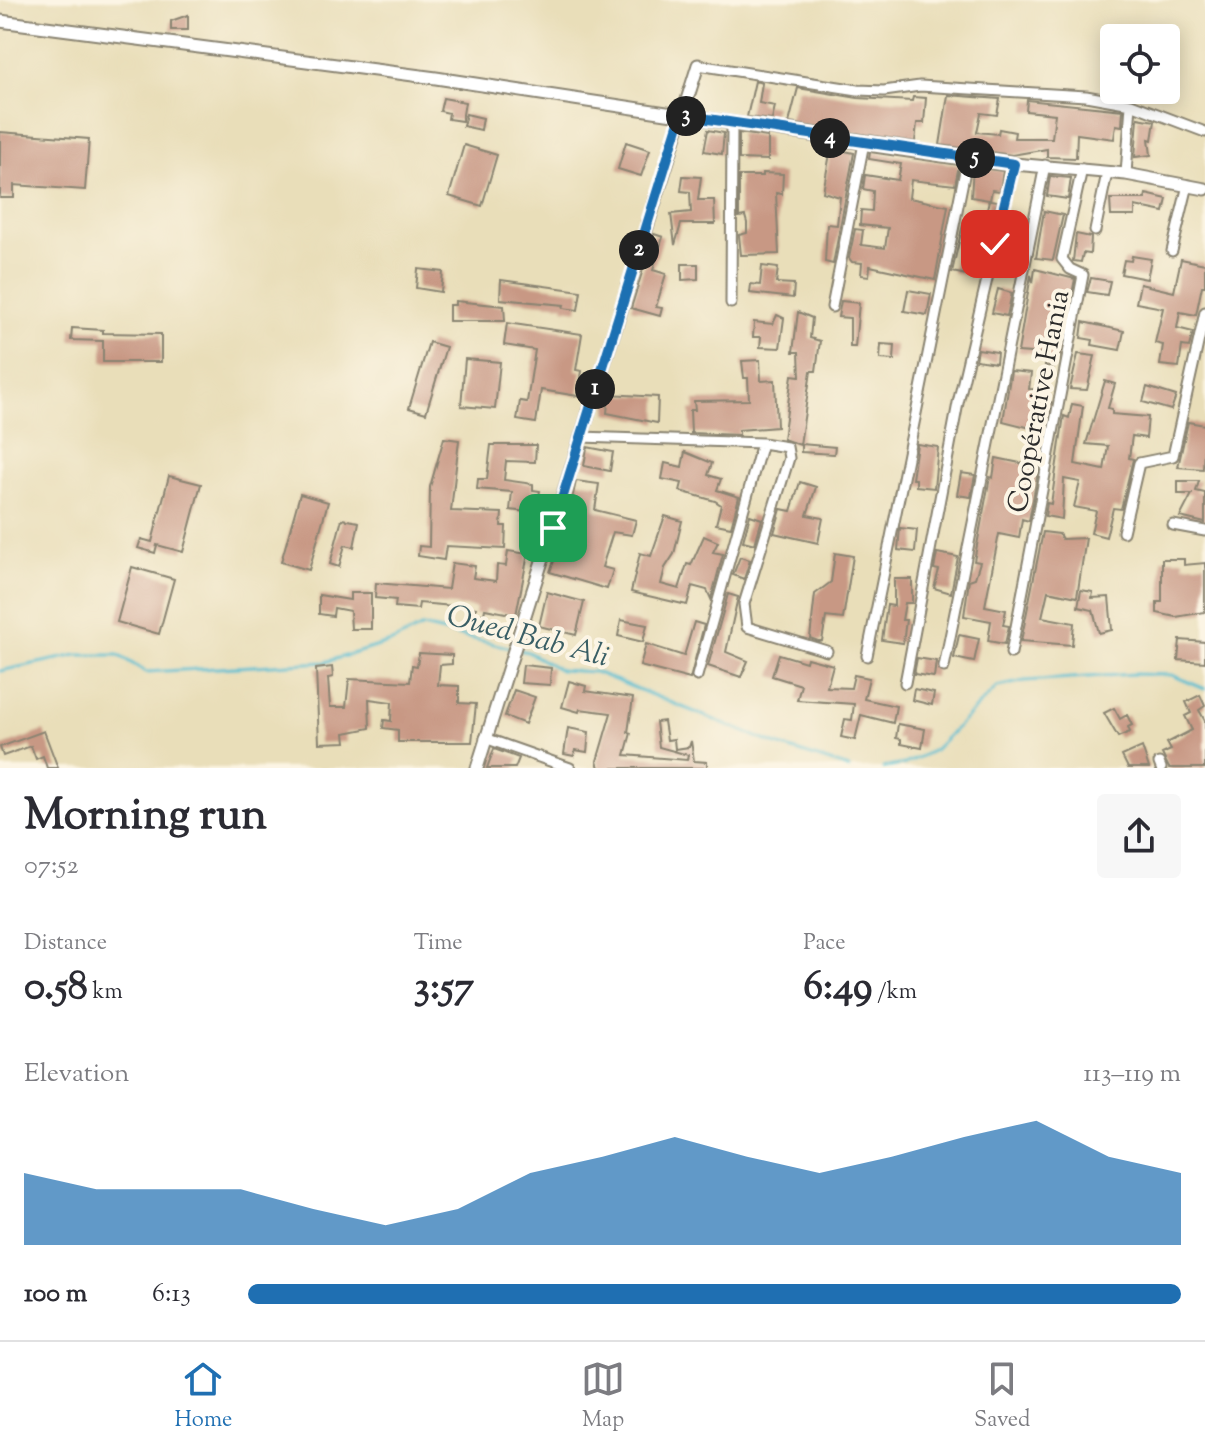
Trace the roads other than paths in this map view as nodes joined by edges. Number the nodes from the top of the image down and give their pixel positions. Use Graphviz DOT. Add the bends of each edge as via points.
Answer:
graph roads {
  1 [pos="0,21"];
  2 [pos="698,65"];
  3 [pos="1100,98"];
  4 [pos="1131,104"];
  5 [pos="681,115"];
  6 [pos="732,123"];
  7 [pos="1205,132"];
  8 [pos="864,143"];
  9 [pos="968,156"];
  10 [pos="1014,164"];
  11 [pos="1045,165"];
  12 [pos="1082,169"];
  13 [pos="1107,173"];
  14 [pos="1126,174"];
  15 [pos="1188,185"];
  16 [pos="1205,189"];
  17 [pos="1095,231"];
  18 [pos="1172,251"];
  19 [pos="731,303"];
  20 [pos="832,307"];
  21 [pos="1205,312"];
  22 [pos="581,437"];
  23 [pos="762,443"];
  24 [pos="1173,525"];
  25 [pos="1205,531"];
  26 [pos="1123,532"];
  27 [pos="827,651"];
  28 [pos="1011,653"];
  29 [pos="867,656"];
  30 [pos="944,667"];
  31 [pos="697,676"];
  32 [pos="905,683"];
  33 [pos="485,738"];
  34 [pos="477,768"];
  35 [pos="570,768"];
  1 -- 5 [label="street"];
  2 -- 3 [label="street" via="858,90 980,88"];
  2 -- 5 [label="street"];
  4 -- 7 [label="street"];
  4 -- 14 [label="street"];
  5 -- 6 [label="street"];
  5 -- 22 [label="street"];
  6 -- 8 [label="street"];
  6 -- 19 [label="street"];
  8 -- 9 [label="street"];
  8 -- 20 [label="street"];
  9 -- 10 [label="street"];
  9 -- 29 [label="street"];
  10 -- 11 [label="street"];
  10 -- 32 [label="street" via="958,403"];
  11 -- 12 [label="street"];
  11 -- 30 [label="street"];
  12 -- 13 [label="street"];
  12 -- 28 [label="street, Coopérative Hania" via="1062,259 1083,275"];
  13 -- 14 [label="street"];
  13 -- 17 [label="street"];
  14 -- 15 [label="street"];
  15 -- 16 [label="street"];
  15 -- 18 [label="street"];
  21 -- 26 [label="street" via="1173,456 1139,463"];
  22 -- 23 [label="street"];
  22 -- 33 [label="street"];
  23 -- 27 [label="street" via="787,447 789,458 743,619 761,634"];
  23 -- 31 [label="street"];
  24 -- 25 [label="street"];
  33 -- 34 [label="street"];
  33 -- 35 [label="street"];
}
